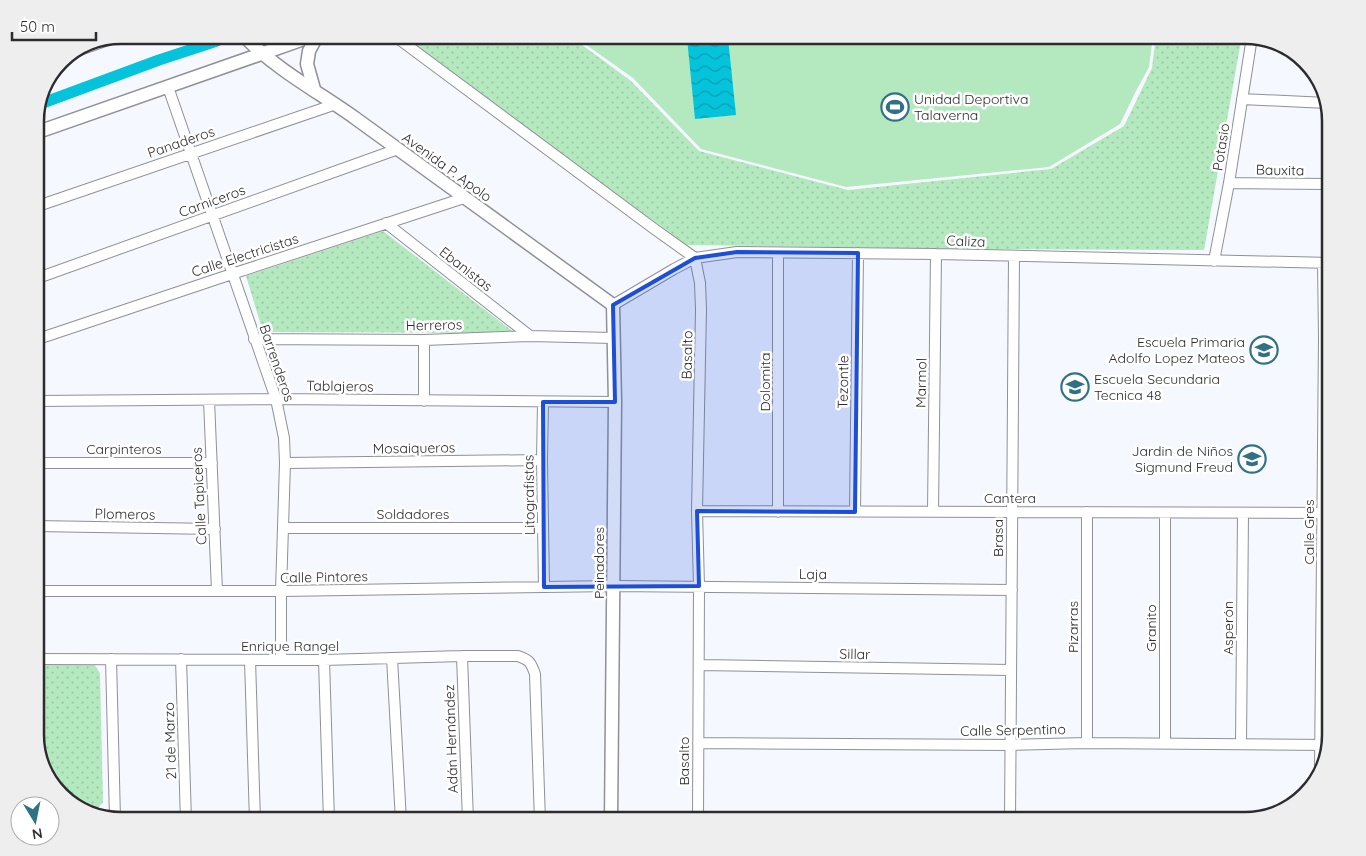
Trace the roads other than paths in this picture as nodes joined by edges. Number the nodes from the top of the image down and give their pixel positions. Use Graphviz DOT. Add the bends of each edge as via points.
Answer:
graph roads {
  1 [pos="253,44"];
  2 [pos="290,44"];
  3 [pos="313,44"];
  4 [pos="405,44"];
  5 [pos="1251,44"];
  6 [pos="263,54"];
  7 [pos="168,87"];
  8 [pos="314,89"];
  9 [pos="1242,99"];
  10 [pos="1320,103"];
  11 [pos="336,104"];
  12 [pos="44,130"];
  13 [pos="398,149"];
  14 [pos="190,153"];
  15 [pos="1229,183"];
  16 [pos="1322,184"];
  17 [pos="464,198"];
  18 [pos="44,204"];
  19 [pos="212,216"];
  20 [pos="386,223"];
  21 [pos="778,253"];
  22 [pos="858,253"];
  23 [pos="936,254"];
  24 [pos="1014,256"];
  25 [pos="696,258"];
  26 [pos="1214,260"];
  27 [pos="1322,263"];
  28 [pos="232,274"];
  29 [pos="44,276"];
  30 [pos="613,304"];
  31 [pos="530,336"];
  32 [pos="44,337"];
  33 [pos="613,338"];
  34 [pos="254,339"];
  35 [pos="424,340"];
  36 [pos="276,399"];
  37 [pos="208,400"];
  38 [pos="44,401"];
  39 [pos="424,401"];
  40 [pos="543,402"];
  41 [pos="615,402"];
  42 [pos="542,460"];
  43 [pos="44,463"];
  44 [pos="285,463"];
  45 [pos="212,464"];
  46 [pos="697,512"];
  47 [pos="778,512"];
  48 [pos="855,512"];
  49 [pos="933,512"];
  50 [pos="1012,512"];
  51 [pos="1087,512"];
  52 [pos="1165,512"];
  53 [pos="1243,513"];
  54 [pos="1322,513"];
  55 [pos="44,526"];
  56 [pos="283,528"];
  57 [pos="543,528"];
  58 [pos="215,529"];
  59 [pos="614,586"];
  60 [pos="699,586"];
  61 [pos="544,587"];
  62 [pos="1012,590"];
  63 [pos="44,591"];
  64 [pos="217,591"];
  65 [pos="281,591"];
  66 [pos="462,656"];
  67 [pos="392,658"];
  68 [pos="44,659"];
  69 [pos="111,659"];
  70 [pos="181,659"];
  71 [pos="250,660"];
  72 [pos="281,660"];
  73 [pos="324,660"];
  74 [pos="699,665"];
  75 [pos="1011,670"];
  76 [pos="698,743"];
  77 [pos="1087,743"];
  78 [pos="1165,744"];
  79 [pos="1241,744"];
  80 [pos="1011,745"];
  81 [pos="1322,745"];
  82 [pos="115,812"];
  83 [pos="186,812"];
  84 [pos="255,812"];
  85 [pos="329,812"];
  86 [pos="401,812"];
  87 [pos="468,812"];
  88 [pos="540,812"];
  89 [pos="611,812"];
  90 [pos="698,812"];
  91 [pos="1010,812"];
  1 -- 6 [label="street, Avenida P. Apolo"];
  2 -- 6 [label="street"];
  3 -- 8 [label="street" via="307,64"];
  4 -- 25 [label="street"];
  5 -- 9 [label="street, Potasio"];
  6 -- 7 [label="street"];
  6 -- 8 [label="street, Avenida P. Apolo"];
  7 -- 12 [label="street"];
  7 -- 14 [label="street, Barrenderos"];
  8 -- 11 [label="street, Avenida P. Apolo"];
  9 -- 10 [label="street"];
  9 -- 15 [label="street, Potasio"];
  11 -- 13 [label="street, Avenida P. Apolo"];
  11 -- 14 [label="street, Panaderos"];
  13 -- 17 [label="street, Avenida P. Apolo"];
  13 -- 19 [label="street, Carniceros"];
  14 -- 18 [label="street, Panaderos"];
  14 -- 19 [label="street, Barrenderos"];
  15 -- 16 [label="street, Bauxita"];
  15 -- 26 [label="street, Potasio"];
  17 -- 20 [label="street, Calle Electricistas"];
  17 -- 30 [label="street, Avenida P. Apolo"];
  19 -- 28 [label="street, Barrenderos"];
  19 -- 29 [label="street, Carniceros"];
  20 -- 28 [label="street, Calle Electricistas"];
  20 -- 31 [label="street, Ebanistas"];
  21 -- 22 [label="street, Caliza"];
  21 -- 25 [label="street, Caliza" via="737,252"];
  21 -- 47 [label="street, Dolomita"];
  22 -- 23 [label="street, Caliza"];
  22 -- 48 [label="street, Tezontle"];
  23 -- 24 [label="street, Caliza"];
  23 -- 49 [label="street, Marmol"];
  24 -- 26 [label="street, Caliza"];
  24 -- 50 [label="street, Brasa"];
  25 -- 30 [label="street, Caliza"];
  25 -- 46 [label="street, Basalto" via="701,309"];
  26 -- 27 [label="street, Caliza"];
  28 -- 32 [label="street, Calle Electricistas"];
  28 -- 34 [label="street, Barrenderos"];
  30 -- 33 [label="street, Peinadores"];
  31 -- 33 [label="street, Herreros"];
  31 -- 35 [label="street, Herreros"];
  33 -- 41 [label="street, Peinadores"];
  34 -- 35 [label="street, Herreros"];
  34 -- 36 [label="street, Barrenderos"];
  35 -- 39 [label="street"];
  36 -- 37 [label="street, Tablajeros"];
  36 -- 39 [label="street, Tablajeros"];
  36 -- 44 [label="street, Barrenderos"];
  37 -- 38 [label="street, Tablajeros"];
  37 -- 45 [label="street, Calle Tapiceros"];
  39 -- 40 [label="street, Tablajeros"];
  40 -- 41 [label="street, Tablajeros"];
  40 -- 42 [label="street, Litografistas"];
  41 -- 59 [label="street, Peinadores"];
  42 -- 44 [label="street, Mosaiqueros"];
  42 -- 57 [label="street, Litografistas"];
  43 -- 45 [label="street, Carpinteros"];
  44 -- 56 [label="street, Barrenderos"];
  45 -- 58 [label="street, Calle Tapiceros"];
  46 -- 47 [label="street, Cantera"];
  46 -- 60 [label="street, Basalto"];
  47 -- 48 [label="street, Cantera"];
  48 -- 49 [label="street, Cantera"];
  49 -- 50 [label="street, Cantera"];
  50 -- 51 [label="street, Cantera"];
  50 -- 62 [label="street, Brasa"];
  51 -- 52 [label="street, Cantera"];
  51 -- 77 [label="street, Pizarras"];
  52 -- 53 [label="street, Cantera"];
  52 -- 78 [label="street, Granito"];
  53 -- 54 [label="street, Cantera"];
  53 -- 79 [label="street, Asperón"];
  55 -- 58 [label="street, Plomeros"];
  56 -- 57 [label="street, Soldadores"];
  56 -- 65 [label="street, Barrenderos"];
  57 -- 61 [label="street, Litografistas"];
  58 -- 64 [label="street, Calle Tapiceros"];
  59 -- 60 [label="street, Laja"];
  59 -- 61 [label="street, Calle Pintores"];
  59 -- 89 [label="street, Peinadores"];
  60 -- 62 [label="street, Laja"];
  60 -- 74 [label="street, Basalto"];
  61 -- 65 [label="street, Calle Pintores"];
  62 -- 75 [label="street, Brasa"];
  63 -- 64 [label="street, Calle Pintores"];
  64 -- 65 [label="street, Calle Pintores"];
  65 -- 72 [label="street, Barrenderos"];
  66 -- 67 [label="street, Enrique Rangel"];
  66 -- 87 [label="street, Adán Hernández"];
  66 -- 88 [label="street, Enrique Rangel" via="518,656 531,664 535,674"];
  67 -- 73 [label="street, Enrique Rangel"];
  67 -- 86 [label="street"];
  68 -- 69 [label="street, Enrique Rangel"];
  69 -- 70 [label="street, Enrique Rangel"];
  69 -- 82 [label="street"];
  70 -- 71 [label="street, Enrique Rangel"];
  70 -- 83 [label="street, 21 de Marzo"];
  71 -- 72 [label="street, Enrique Rangel"];
  71 -- 84 [label="street"];
  72 -- 73 [label="street, Enrique Rangel"];
  73 -- 85 [label="street"];
  74 -- 75 [label="street, Sillar"];
  74 -- 76 [label="street, Basalto"];
  75 -- 80 [label="street, Brasa"];
  76 -- 80 [label="street, Calle Serpentino"];
  76 -- 90 [label="street, Basalto"];
  77 -- 78 [label="street, Calle Serpentino"];
  77 -- 80 [label="street, Calle Serpentino"];
  78 -- 79 [label="street, Calle Serpentino"];
  79 -- 81 [label="street, Calle Serpentino"];
  80 -- 91 [label="street, Brasa"];
}
